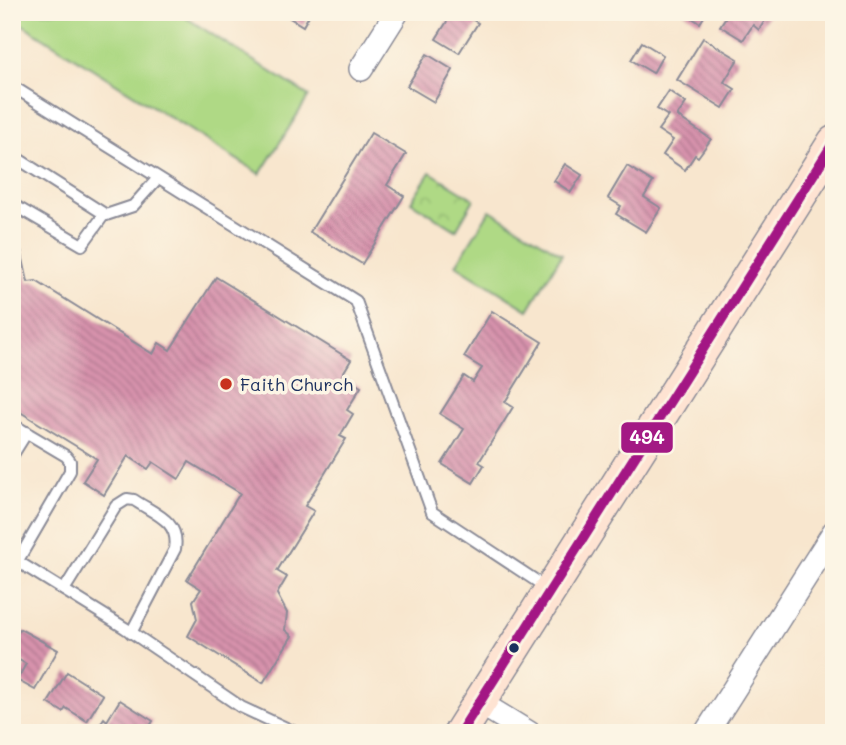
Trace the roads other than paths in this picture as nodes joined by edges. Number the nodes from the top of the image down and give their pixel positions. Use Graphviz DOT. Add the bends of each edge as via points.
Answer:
graph roads {
  1 [pos="397,12"];
  2 [pos="361,69"];
  3 [pos="12,86"];
  4 [pos="834,142"];
  5 [pos="12,155"];
  6 [pos="158,178"];
  7 [pos="12,204"];
  8 [pos="106,215"];
  9 [pos="12,424"];
  10 [pos="27,432"];
  11 [pos="12,456"];
  12 [pos="834,532"];
  13 [pos="15,560"];
  14 [pos="64,590"];
  15 [pos="550,590"];
  16 [pos="131,633"];
  17 [pos="480,703"];
  18 [pos="297,733"];
  19 [pos="460,733"];
  20 [pos="529,733"];
  21 [pos="706,733"];
  1 -- 2 [label="street"];
  3 -- 6 [label="lane"];
  4 -- 15 [label="main road"];
  5 -- 8 [label="lane"];
  6 -- 8 [label="lane" via="133,206"];
  6 -- 15 [label="lane" via="356,301 432,512"];
  7 -- 8 [label="lane" via="82,245"];
  9 -- 10 [label="lane"];
  10 -- 11 [label="lane"];
  10 -- 13 [label="lane" via="66,456 70,471"];
  12 -- 21 [label="street"];
  13 -- 14 [label="lane"];
  14 -- 16 [label="lane"];
  14 -- 16 [label="lane" via="116,506 134,500 173,526 177,538"];
  15 -- 17 [label="main road"];
  16 -- 18 [label="lane" via="241,707"];
  17 -- 19 [label="main road"];
  17 -- 20 [label="street"];
}
